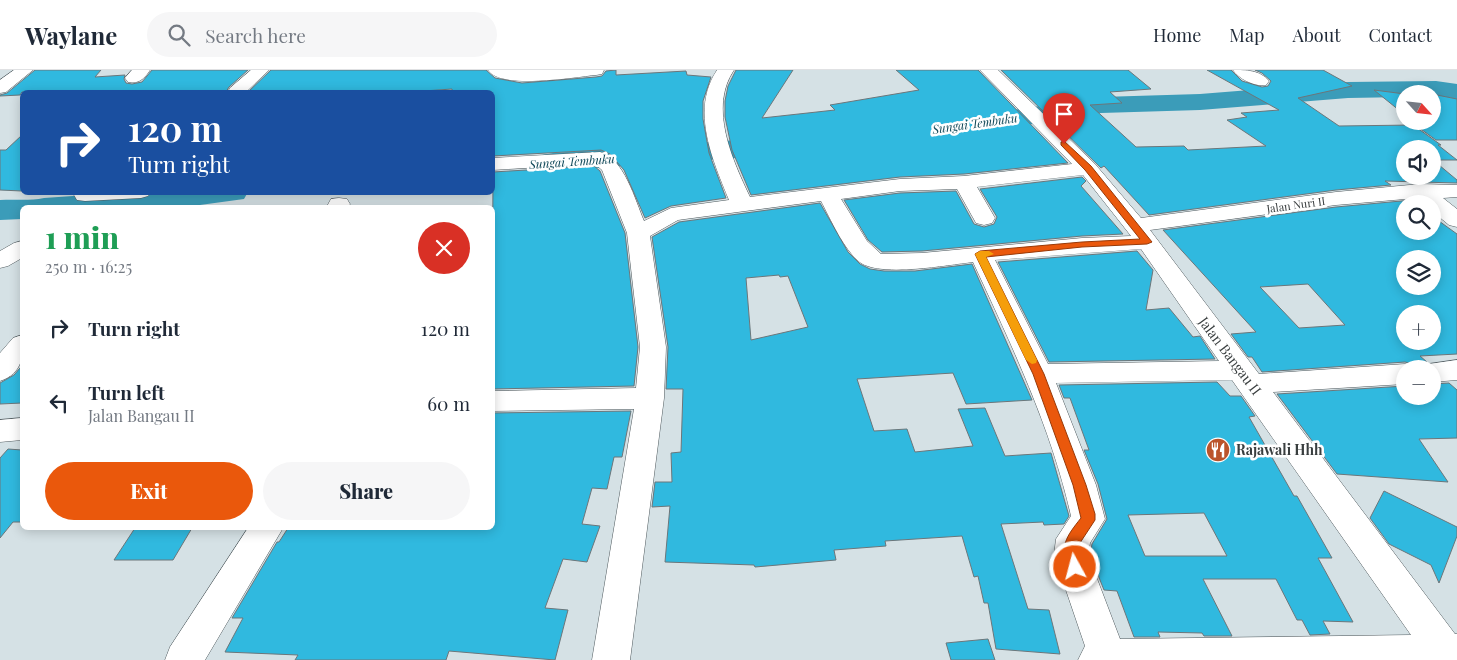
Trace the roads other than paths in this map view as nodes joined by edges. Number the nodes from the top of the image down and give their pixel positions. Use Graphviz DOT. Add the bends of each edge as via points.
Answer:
graph roads {
  1 [pos="25,70"];
  2 [pos="261,70"];
  3 [pos="496,70"];
  4 [pos="596,70"];
  5 [pos="726,70"];
  6 [pos="988,70"];
  7 [pos="1241,70"];
  8 [pos="1260,81"];
  9 [pos="0,88"];
  10 [pos="238,90"];
  11 [pos="495,164"];
  12 [pos="1088,168"];
  13 [pos="964,182"];
  14 [pos="1420,190"];
  15 [pos="1457,191"];
  16 [pos="827,194"];
  17 [pos="111,195"];
  18 [pos="81,198"];
  19 [pos="742,204"];
  20 [pos="984,218"];
  21 [pos="1457,220"];
  22 [pos="638,233"];
  23 [pos="1141,234"];
  24 [pos="20,249"];
  25 [pos="980,254"];
  26 [pos="0,261"];
  27 [pos="20,346"];
  28 [pos="0,370"];
  29 [pos="1457,370"];
  30 [pos="1441,371"];
  31 [pos="1038,374"];
  32 [pos="1396,374"];
  33 [pos="1245,377"];
  34 [pos="650,398"];
  35 [pos="495,401"];
  36 [pos="20,429"];
  37 [pos="0,431"];
  38 [pos="265,530"];
  39 [pos="1451,655"];
  40 [pos="1103,658"];
  41 [pos="184,660"];
  42 [pos="611,660"];
  1 -- 9 [label="street"];
  2 -- 10 [label="street"];
  3 -- 4 [label="street" via="518,76"];
  5 -- 19 [label="street" via="720,78 713,115 718,149"];
  6 -- 12 [label="street, Jalan Bangau II"];
  7 -- 8 [label="street"];
  11 -- 22 [label="street" via="550,159 604,161 611,168"];
  12 -- 13 [label="street"];
  12 -- 23 [label="street, Jalan Bangau II"];
  13 -- 16 [label="street" via="900,185"];
  13 -- 20 [label="street"];
  14 -- 15 [label="street, Jalan Nuri II"];
  14 -- 21 [label="street"];
  14 -- 23 [label="street, Jalan Nuri II"];
  16 -- 19 [label="street"];
  16 -- 25 [label="street, Jalan Nuri II" via="863,251 873,260 889,262"];
  17 -- 18 [label="street"];
  19 -- 22 [label="street" via="671,215"];
  22 -- 34 [label="street" via="653,347"];
  23 -- 25 [label="street, Jalan Nuri II" via="1082,245"];
  23 -- 33 [label="street, Jalan Bangau II"];
  24 -- 26 [label="street"];
  25 -- 31 [label="street"];
  27 -- 28 [label="street"];
  29 -- 30 [label="street"];
  31 -- 33 [label="street"];
  31 -- 40 [label="street" via="1088,514 1085,526 1073,539 1071,556"];
  32 -- 33 [label="street"];
  33 -- 39 [label="street, Jalan Bangau II"];
  34 -- 35 [label="street"];
  34 -- 42 [label="street"];
  36 -- 37 [label="street"];
  38 -- 41 [label="street"];
  39 -- 40 [label="street"];
}
